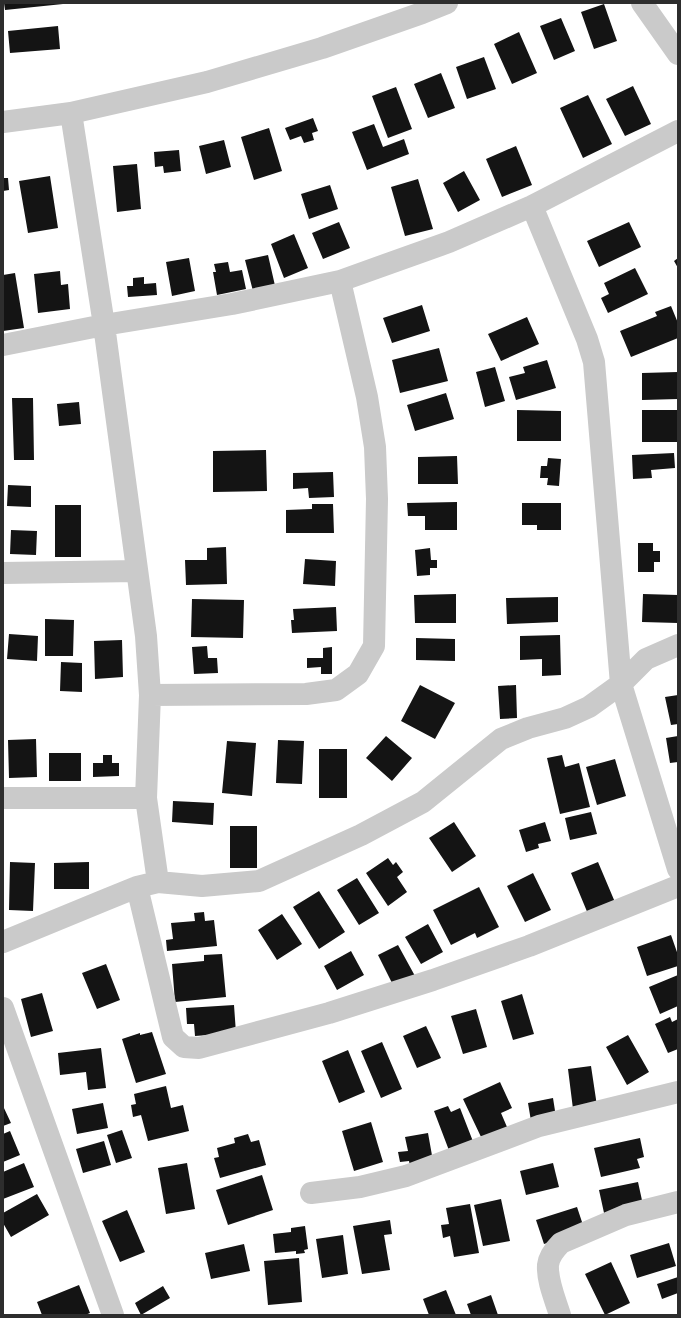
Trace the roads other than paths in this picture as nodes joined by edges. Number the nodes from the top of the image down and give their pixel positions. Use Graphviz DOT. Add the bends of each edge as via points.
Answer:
graph roads {
  1 [pos="447,3"];
  2 [pos="642,3"];
  3 [pos="678,54"];
  4 [pos="70,113"];
  5 [pos="3,122"];
  6 [pos="678,131"];
  7 [pos="532,206"];
  8 [pos="340,281"];
  9 [pos="104,325"];
  10 [pos="3,345"];
  11 [pos="137,571"];
  12 [pos="3,573"];
  13 [pos="678,645"];
  14 [pos="621,684"];
  15 [pos="150,695"];
  16 [pos="3,798"];
  17 [pos="146,798"];
  18 [pos="678,869"];
  19 [pos="158,882"];
  20 [pos="678,886"];
  21 [pos="137,888"];
  22 [pos="3,942"];
  23 [pos="3,1008"];
  24 [pos="678,1092"];
  25 [pos="311,1193"];
  26 [pos="678,1202"];
  27 [pos="113,1315"];
  28 [pos="560,1315"];
  1 -- 4 [label="street" via="314,51 207,82"];
  2 -- 3 [label="street"];
  4 -- 5 [label="street"];
  4 -- 9 [label="street"];
  6 -- 7 [label="street"];
  7 -- 8 [label="street" via="449,242"];
  7 -- 14 [label="street" via="594,362"];
  8 -- 9 [label="street" via="232,304"];
  8 -- 15 [label="street" via="368,397 376,447 374,646 358,674 336,690 306,694"];
  9 -- 10 [label="street"];
  9 -- 11 [label="street"];
  11 -- 12 [label="street"];
  11 -- 15 [label="street" via="146,636"];
  13 -- 14 [label="street" via="646,659"];
  14 -- 18 [label="street"];
  14 -- 19 [label="street" via="589,707 565,718 528,728 501,739 423,802 361,836 259,881 202,886"];
  15 -- 17 [label="street"];
  16 -- 17 [label="street"];
  17 -- 19 [label="street"];
  19 -- 21 [label="street"];
  20 -- 21 [label="street" via="529,946 433,980 329,1014 199,1048 184,1047 173,1037"];
  21 -- 22 [label="street"];
  23 -- 27 [label="street"];
  24 -- 25 [label="street" via="539,1126 406,1176 360,1187"];
  26 -- 28 [label="street" via="626,1215 561,1243 553,1251 548,1264 549,1277"];
}
